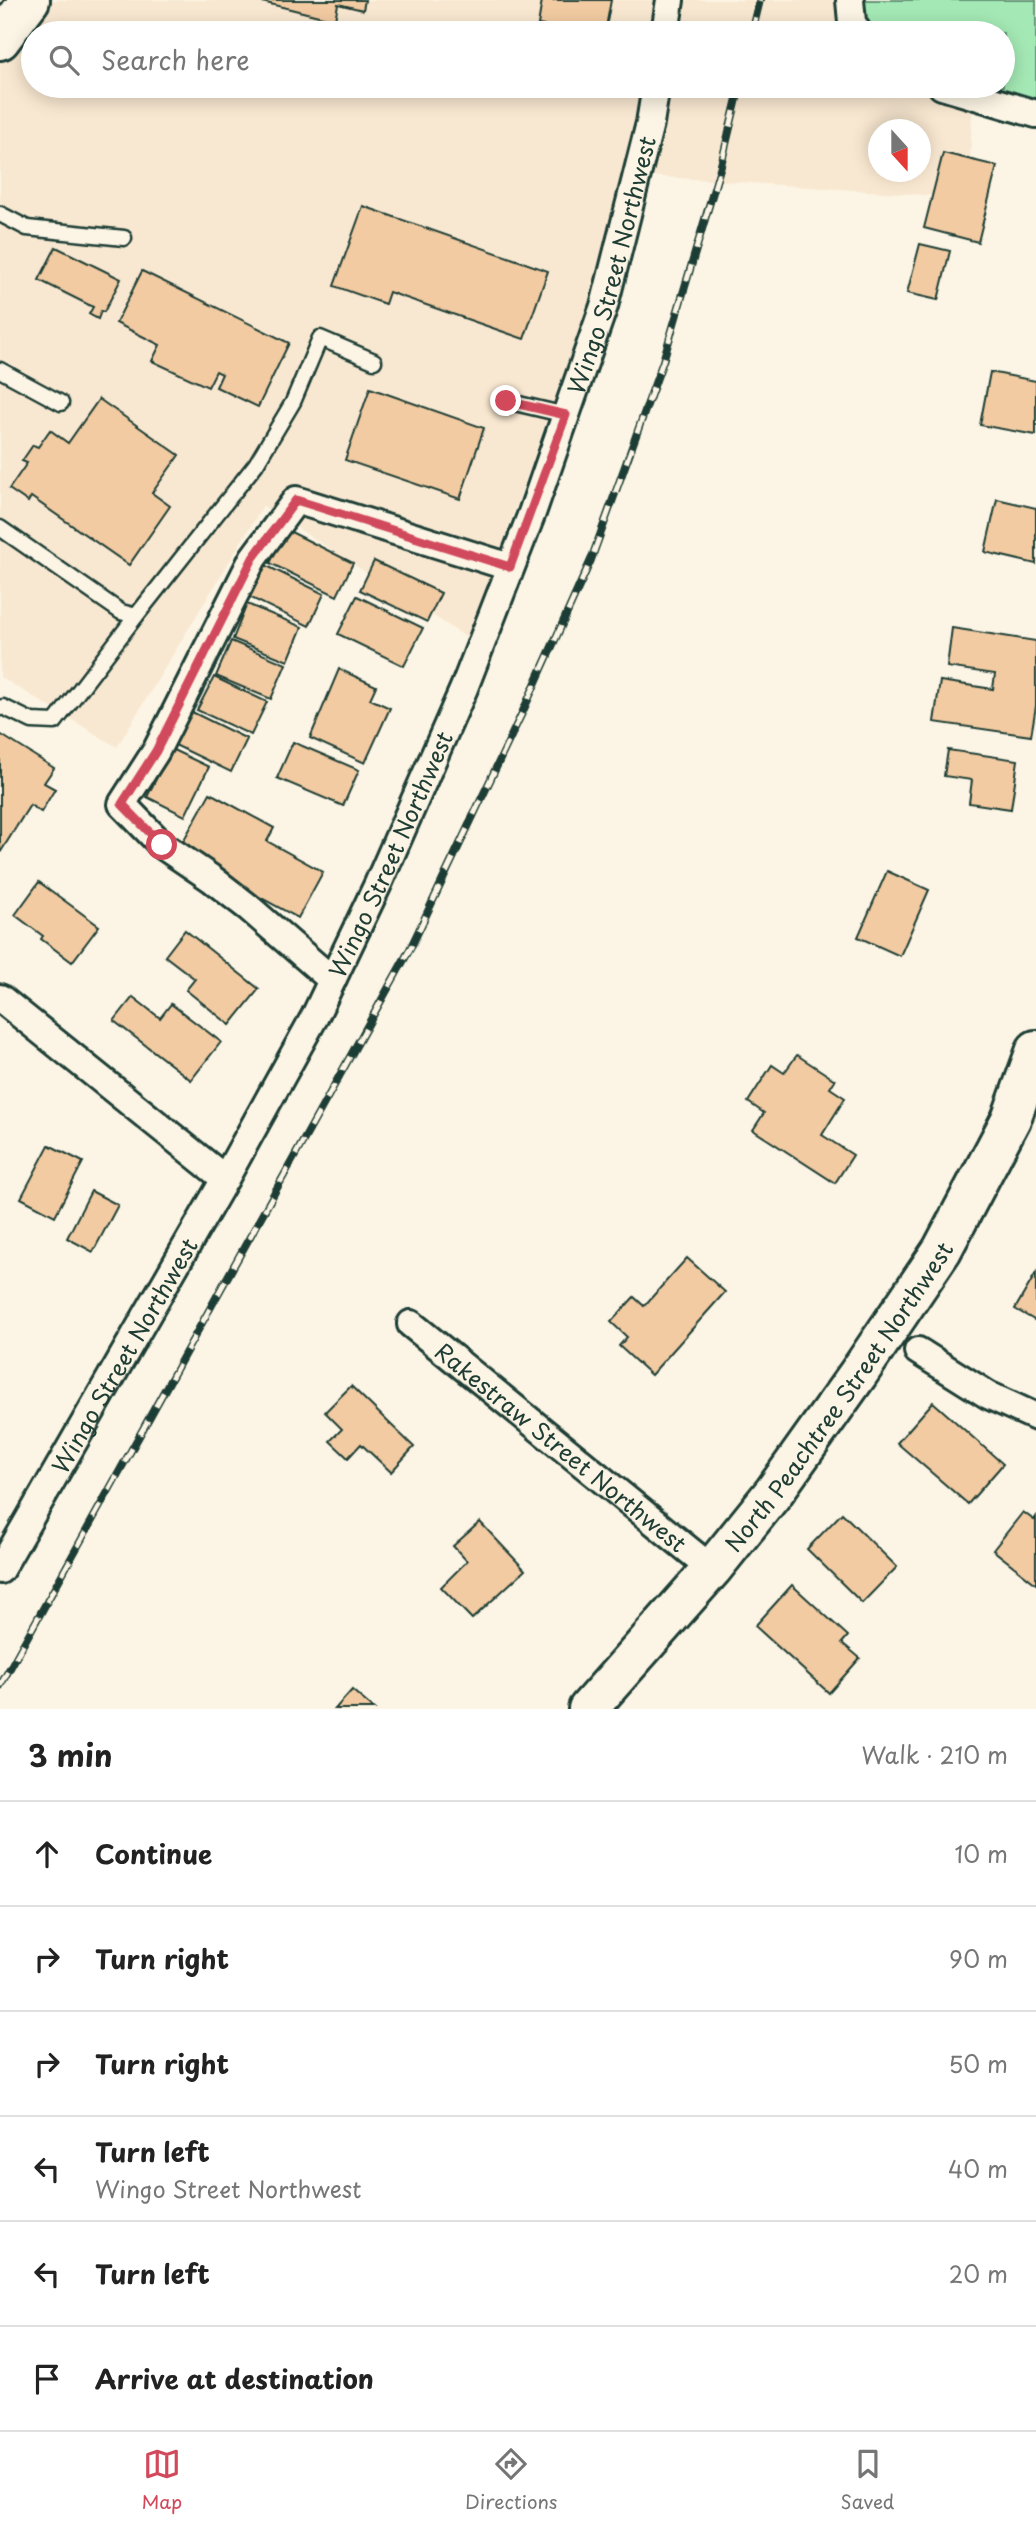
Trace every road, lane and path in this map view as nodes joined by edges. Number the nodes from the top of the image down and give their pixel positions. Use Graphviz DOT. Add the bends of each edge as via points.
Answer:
graph roads {
  1 [pos="30,0"];
  2 [pos="670,0"];
  3 [pos="667,21"];
  4 [pos="0,40"];
  5 [pos="654,98"];
  6 [pos="982,98"];
  7 [pos="1036,114"];
  8 [pos="0,214"];
  9 [pos="124,238"];
  10 [pos="374,362"];
  11 [pos="0,370"];
  12 [pos="506,401"];
  13 [pos="61,403"];
  14 [pos="566,415"];
  15 [pos="0,528"];
  16 [pos="510,567"];
  17 [pos="136,616"];
  18 [pos="0,708"];
  19 [pos="332,980"];
  20 [pos="0,998"];
  21 [pos="1036,1050"];
  22 [pos="225,1180"];
  23 [pos="411,1324"];
  24 [pos="902,1341"];
  25 [pos="1036,1417"];
  26 [pos="712,1569"];
  27 [pos="0,1570"];
  28 [pos="588,1709"];
  1 -- 4 [label="street"];
  2 -- 3 [label="street"];
  5 -- 14 [label="street, Wingo Street Northwest" via="604,306"];
  6 -- 7 [label="street"];
  8 -- 9 [label="lane" via="27,228"];
  10 -- 17 [label="lane" via="320,338 293,402 256,464"];
  11 -- 13 [label="lane"];
  12 -- 14 [label="lane"];
  14 -- 16 [label="street, Wingo Street Northwest" via="524,517"];
  15 -- 17 [label="lane" via="121,612"];
  16 -- 19 [label="street, Wingo Street Northwest" via="464,688"];
  16 -- 19 [label="street" via="296,500 253,558 156,751 122,804 162,845 248,907"];
  17 -- 18 [label="lane" via="55,722 32,722"];
  19 -- 22 [label="street, Wingo Street Northwest"];
  20 -- 22 [label="street"];
  21 -- 24 [label="street, North Peachtree Street Northwest" via="1011,1119"];
  22 -- 27 [label="street, Wingo Street Northwest"];
  23 -- 26 [label="street, Rakestraw Street Northwest"];
  24 -- 25 [label="street" via="988,1395"];
  24 -- 26 [label="street, North Peachtree Street Northwest"];
  26 -- 28 [label="street, North Peachtree Street Northwest"];
}
